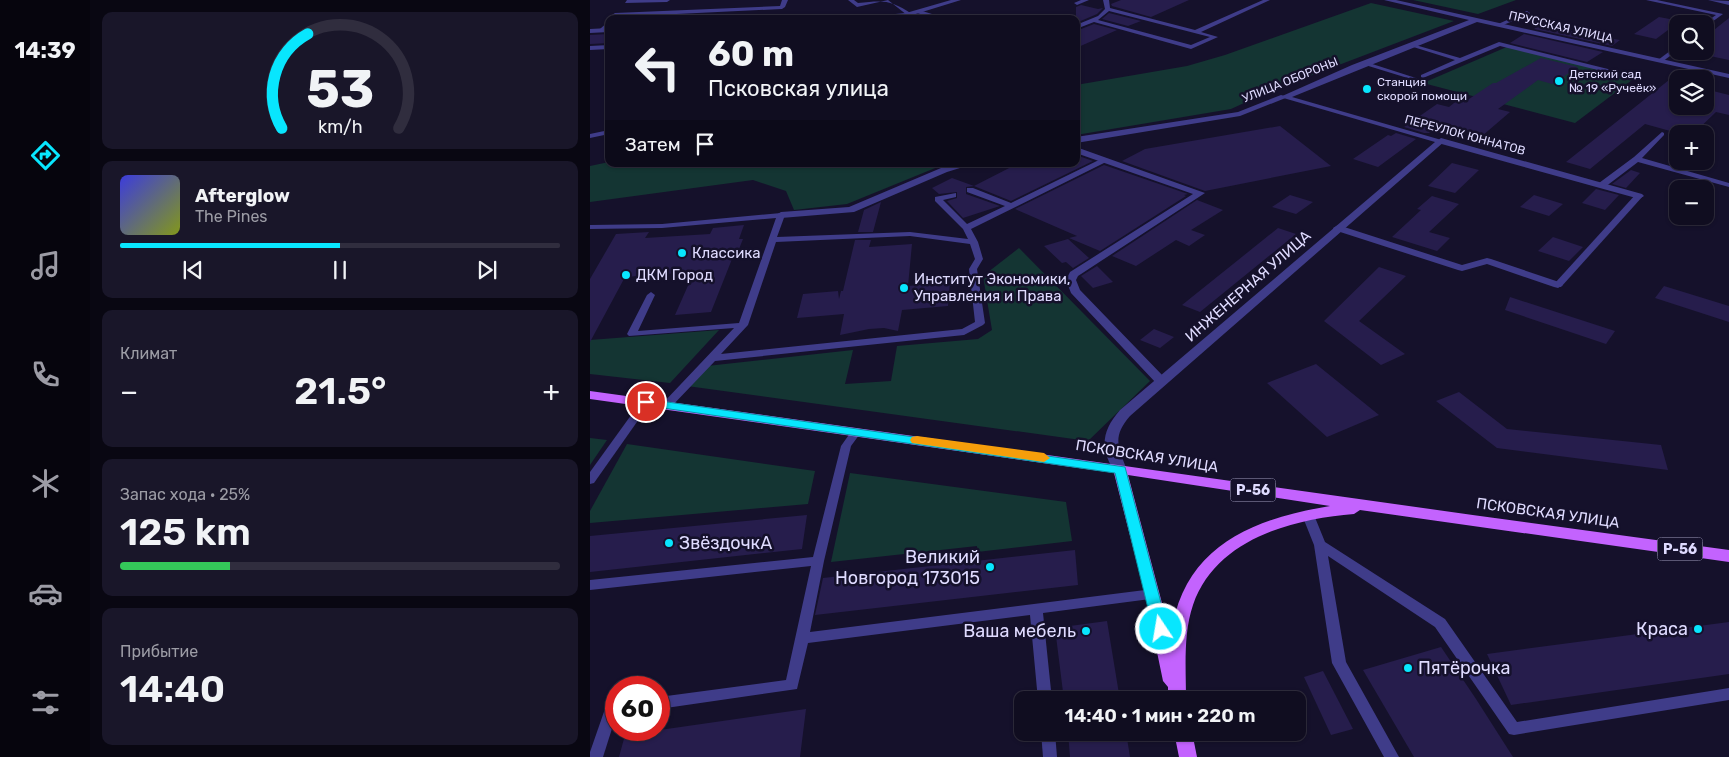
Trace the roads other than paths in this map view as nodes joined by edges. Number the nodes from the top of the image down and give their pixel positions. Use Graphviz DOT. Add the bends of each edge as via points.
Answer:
graph roads {
  1 [pos="667,0"];
  2 [pos="785,0"];
  3 [pos="851,0"];
  4 [pos="886,0"];
  5 [pos="891,0"];
  6 [pos="958,0"];
  7 [pos="1086,0"];
  8 [pos="1106,0"];
  9 [pos="1267,0"];
  10 [pos="1387,0"];
  11 [pos="1649,0"];
  12 [pos="1716,0"];
  13 [pos="628,1"];
  14 [pos="1077,3"];
  15 [pos="1729,4"];
  16 [pos="1108,9"];
  17 [pos="919,12"];
  18 [pos="1527,13"];
  19 [pos="909,14"];
  20 [pos="1720,14"];
  21 [pos="616,15"];
  22 [pos="648,15"];
  23 [pos="896,15"];
  24 [pos="929,15"];
  25 [pos="1729,16"];
  26 [pos="1714,19"];
  27 [pos="1094,20"];
  28 [pos="1476,20"];
  29 [pos="1080,25"];
  30 [pos="1499,25"];
  31 [pos="605,30"];
  32 [pos="590,31"];
  33 [pos="1196,32"];
  34 [pos="1410,45"];
  35 [pos="605,47"];
  36 [pos="590,48"];
  37 [pos="1669,54"];
  38 [pos="1460,60"];
  39 [pos="1660,61"];
  40 [pos="1364,63"];
  41 [pos="1606,70"];
  42 [pos="1423,76"];
  43 [pos="1729,76"];
  44 [pos="1416,79"];
  45 [pos="1284,97"];
  46 [pos="605,130"];
  47 [pos="605,133"];
  48 [pos="598,134"];
  49 [pos="1662,134"];
  50 [pos="590,136"];
  51 [pos="1080,139"];
  52 [pos="1440,141"];
  53 [pos="1080,151"];
  54 [pos="1637,159"];
  55 [pos="1106,160"];
  56 [pos="956,167"];
  57 [pos="1729,185"];
  58 [pos="1602,186"];
  59 [pos="970,190"];
  60 [pos="953,194"];
  61 [pos="1639,196"];
  62 [pos="1011,206"];
  63 [pos="781,215"];
  64 [pos="590,227"];
  65 [pos="966,228"];
  66 [pos="1338,228"];
  67 [pos="774,240"];
  68 [pos="974,242"];
  69 [pos="1558,285"];
  70 [pos="652,295"];
  71 [pos="743,325"];
  72 [pos="712,358"];
  73 [pos="1161,381"];
  74 [pos="590,395"];
  75 [pos="646,402"];
  76 [pos="667,405"];
  77 [pos="857,431"];
  78 [pos="1120,470"];
  79 [pos="590,480"];
  80 [pos="1385,509"];
  81 [pos="1308,515"];
  82 [pos="1320,545"];
  83 [pos="1729,556"];
  84 [pos="818,561"];
  85 [pos="590,585"];
  86 [pos="1153,594"];
  87 [pos="1036,609"];
  88 [pos="802,638"];
  89 [pos="1044,691"];
  90 [pos="1175,691"];
  91 [pos="1177,691"];
  92 [pos="1729,694"];
  93 [pos="670,702"];
  94 [pos="605,729"];
  95 [pos="1049,741"];
  96 [pos="1185,741"];
  97 [pos="596,757"];
  98 [pos="1050,757"];
  99 [pos="1188,757"];
  100 [pos="1392,757"];
  1 -- 13 [label="lane"];
  2 -- 22 [label="lane" via="782,7"];
  3 -- 4 [label="lane" via="857,5"];
  5 -- 19 [label="lane"];
  6 -- 17 [label="street"];
  7 -- 14 [label="lane"];
  8 -- 16 [label="lane"];
  9 -- 33 [label="lane"];
  10 -- 28 [label="street, ПРУССКАЯ УЛИЦА"];
  11 -- 20 [label="lane"];
  12 -- 15 [label="street"];
  13 -- 21 [label="lane"];
  16 -- 27 [label="lane"];
  16 -- 33 [label="lane"];
  17 -- 19 [label="street"];
  17 -- 24 [label="lane"];
  18 -- 30 [label="lane"];
  19 -- 23 [label="street"];
  20 -- 25 [label="lane"];
  20 -- 26 [label="lane"];
  27 -- 29 [label="lane"];
  27 -- 33 [label="lane" via="1191,47 1215,37"];
  28 -- 30 [label="street, ПРУССКАЯ УЛИЦА"];
  28 -- 34 [label="street, УЛИЦА ОБОРОНЫ"];
  30 -- 39 [label="street, ПРУССКАЯ УЛИЦА"];
  31 -- 32 [label="street"];
  34 -- 38 [label="lane"];
  34 -- 40 [label="street, УЛИЦА ОБОРОНЫ"];
  35 -- 36 [label="lane"];
  37 -- 39 [label="lane"];
  38 -- 41 [label="lane" via="1500,44"];
  38 -- 42 [label="lane"];
  39 -- 43 [label="street, ПРУССКАЯ УЛИЦА"];
  40 -- 44 [label="lane"];
  40 -- 45 [label="street, УЛИЦА ОБОРОНЫ"];
  45 -- 51 [label="street, УЛИЦА ОБОРОНЫ" via="1240,114"];
  45 -- 52 [label="street, ПЕРЕУЛОК ЮННАТОВ"];
  46 -- 48 [label="lane"];
  47 -- 48 [label="lane"];
  48 -- 50 [label="lane"];
  49 -- 54 [label="lane"];
  52 -- 58 [label="street, ПЕРЕУЛОК ЮННАТОВ"];
  52 -- 66 [label="street, ИНЖЕНЕРНАЯ УЛИЦА"];
  53 -- 55 [label="street"];
  54 -- 57 [label="lane"];
  54 -- 58 [label="lane"];
  55 -- 62 [label="lane"];
  55 -- 73 [label="street" via="1200,193 1074,274 1071,280 1075,290"];
  56 -- 63 [label="street" via="850,210"];
  58 -- 61 [label="street, ПЕРЕУЛОК ЮННАТОВ"];
  59 -- 62 [label="lane"];
  60 -- 65 [label="lane" via="938,199"];
  61 -- 69 [label="lane"];
  62 -- 65 [label="lane"];
  63 -- 64 [label="lane" via="703,223"];
  63 -- 67 [label="lane"];
  65 -- 68 [label="lane"];
  66 -- 69 [label="street" via="1462,268 1487,261"];
  66 -- 73 [label="street, ИНЖЕНЕРНАЯ УЛИЦА"];
  67 -- 68 [label="lane" via="910,234"];
  67 -- 71 [label="lane"];
  68 -- 72 [label="lane" via="979,259 973,269 980,323 964,332"];
  70 -- 71 [label="lane" via="632,334"];
  71 -- 72 [label="lane"];
  72 -- 76 [label="lane"];
  73 -- 78 [label="street, ИНЖЕНЕРНАЯ УЛИЦА" via="1124,413 1111,430 1110,442"];
  74 -- 75 [label="main road, ПСКОВСКАЯ УЛИЦА / Р-56"];
  75 -- 76 [label="main road, ПСКОВСКАЯ УЛИЦА / Р-56"];
  75 -- 79 [label="lane"];
  76 -- 77 [label="main road, ПСКОВСКАЯ УЛИЦА / Р-56"];
  77 -- 78 [label="main road, ПСКОВСКАЯ УЛИЦА / Р-56"];
  77 -- 84 [label="lane" via="846,446"];
  78 -- 80 [label="main road, ПСКОВСКАЯ УЛИЦА / Р-56"];
  78 -- 86 [label="main road"];
  80 -- 81 [label="main road"];
  80 -- 83 [label="main road, ПСКОВСКАЯ УЛИЦА / Р-56"];
  81 -- 82 [label="lane"];
  81 -- 91 [label="main road" via="1246,536 1216,556 1198,577 1185,604 1178,643"];
  82 -- 92 [label="lane" via="1440,622 1514,729"];
  82 -- 100 [label="lane" via="1339,663"];
  84 -- 85 [label="lane"];
  84 -- 88 [label="lane"];
  86 -- 87 [label="lane"];
  86 -- 90 [label="main road"];
  87 -- 88 [label="lane"];
  87 -- 89 [label="lane"];
  88 -- 93 [label="lane" via="792,685"];
  94 -- 97 [label="lane"];
  95 -- 98 [label="lane"];
  96 -- 99 [label="main road"];
}
